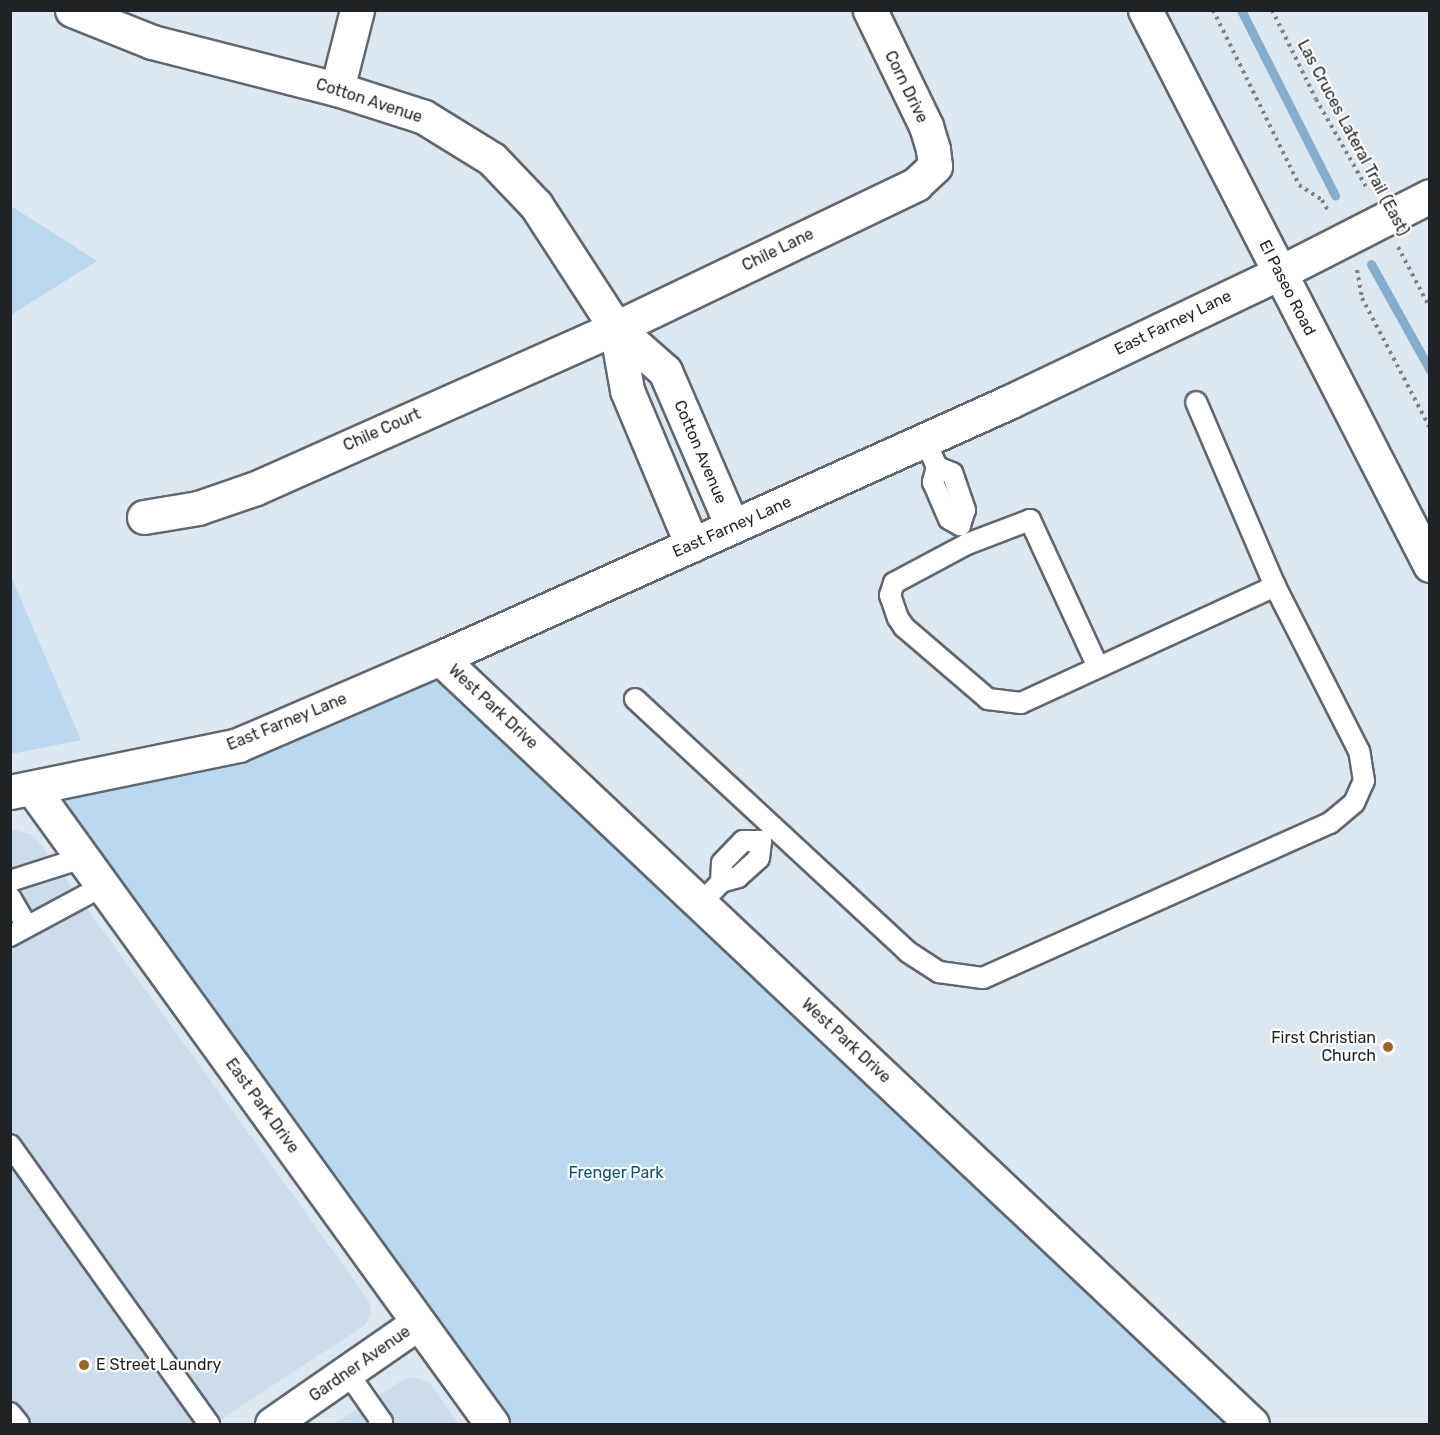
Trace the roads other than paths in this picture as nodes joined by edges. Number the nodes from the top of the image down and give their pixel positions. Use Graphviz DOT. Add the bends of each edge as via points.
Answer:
graph roads {
  1 [pos="72,10"];
  2 [pos="357,10"];
  3 [pos="870,10"];
  4 [pos="1145,10"];
  5 [pos="338,89"];
  6 [pos="935,166"];
  7 [pos="1430,196"];
  8 [pos="1279,273"];
  9 [pos="616,328"];
  10 [pos="1196,402"];
  11 [pos="931,454"];
  12 [pos="144,517"];
  13 [pos="732,526"];
  14 [pos="967,544"];
  15 [pos="692,545"];
  16 [pos="1430,565"];
  17 [pos="1275,586"];
  18 [pos="441,658"];
  19 [pos="1098,667"];
  20 [pos="635,699"];
  21 [pos="21,790"];
  22 [pos="767,835"];
  23 [pos="82,858"];
  24 [pos="10,881"];
  25 [pos="103,886"];
  26 [pos="711,892"];
  27 [pos="10,897"];
  28 [pos="19,932"];
  29 [pos="10,1145"];
  30 [pos="418,1323"];
  31 [pos="347,1372"];
  32 [pos="10,1413"];
  33 [pos="290,1420"];
  34 [pos="19,1425"];
  35 [pos="210,1425"];
  36 [pos="379,1425"];
  37 [pos="492,1425"];
  38 [pos="1252,1425"];
  1 -- 5 [label="street, Cotton Avenue" via="152,42"];
  2 -- 5 [label="street"];
  3 -- 6 [label="street, Corn Drive" via="926,126"];
  4 -- 8 [label="street, El Paseo Road"];
  5 -- 9 [label="street, Cotton Avenue" via="424,117 492,159 536,205"];
  6 -- 9 [label="street, Chile Lane" via="916,184"];
  7 -- 8 [label="street, East Farney Lane"];
  8 -- 11 [label="street, East Farney Lane"];
  8 -- 16 [label="street, El Paseo Road"];
  9 -- 12 [label="street, Chile Court" via="255,488 198,508"];
  9 -- 13 [label="street, Cotton Avenue" via="665,371"];
  9 -- 15 [label="street, Cotton Avenue" via="627,390"];
  10 -- 17 [label="lane"];
  11 -- 13 [label="street, East Farney Lane"];
  11 -- 14 [label="lane" via="933,482 949,519 960,525"];
  13 -- 15 [label="street, East Farney Lane"];
  14 -- 19 [label="lane" via="1030,520"];
  14 -- 19 [label="lane" via="894,582 890,595 904,627 988,699 1021,703"];
  15 -- 18 [label="street, East Farney Lane"];
  17 -- 19 [label="lane"];
  17 -- 22 [label="lane" via="1359,751 1364,781 1354,803 1330,823 983,978 939,972 908,952"];
  18 -- 21 [label="street, East Farney Lane" via="238,745"];
  18 -- 26 [label="street, West Park Drive"];
  20 -- 22 [label="lane"];
  21 -- 23 [label="street, East Park Drive"];
  22 -- 26 [label="lane" via="759,858 738,877"];
  23 -- 24 [label="lane"];
  23 -- 25 [label="street, East Park Drive"];
  25 -- 28 [label="lane"];
  25 -- 30 [label="street, East Park Drive"];
  26 -- 38 [label="street, West Park Drive"];
  27 -- 28 [label="lane"];
  29 -- 35 [label="lane"];
  30 -- 31 [label="street, Gardner Avenue"];
  30 -- 37 [label="street, East Park Drive"];
  31 -- 33 [label="street, Gardner Avenue"];
  31 -- 36 [label="lane" via="382,1422"];
  32 -- 34 [label="lane"];
}
